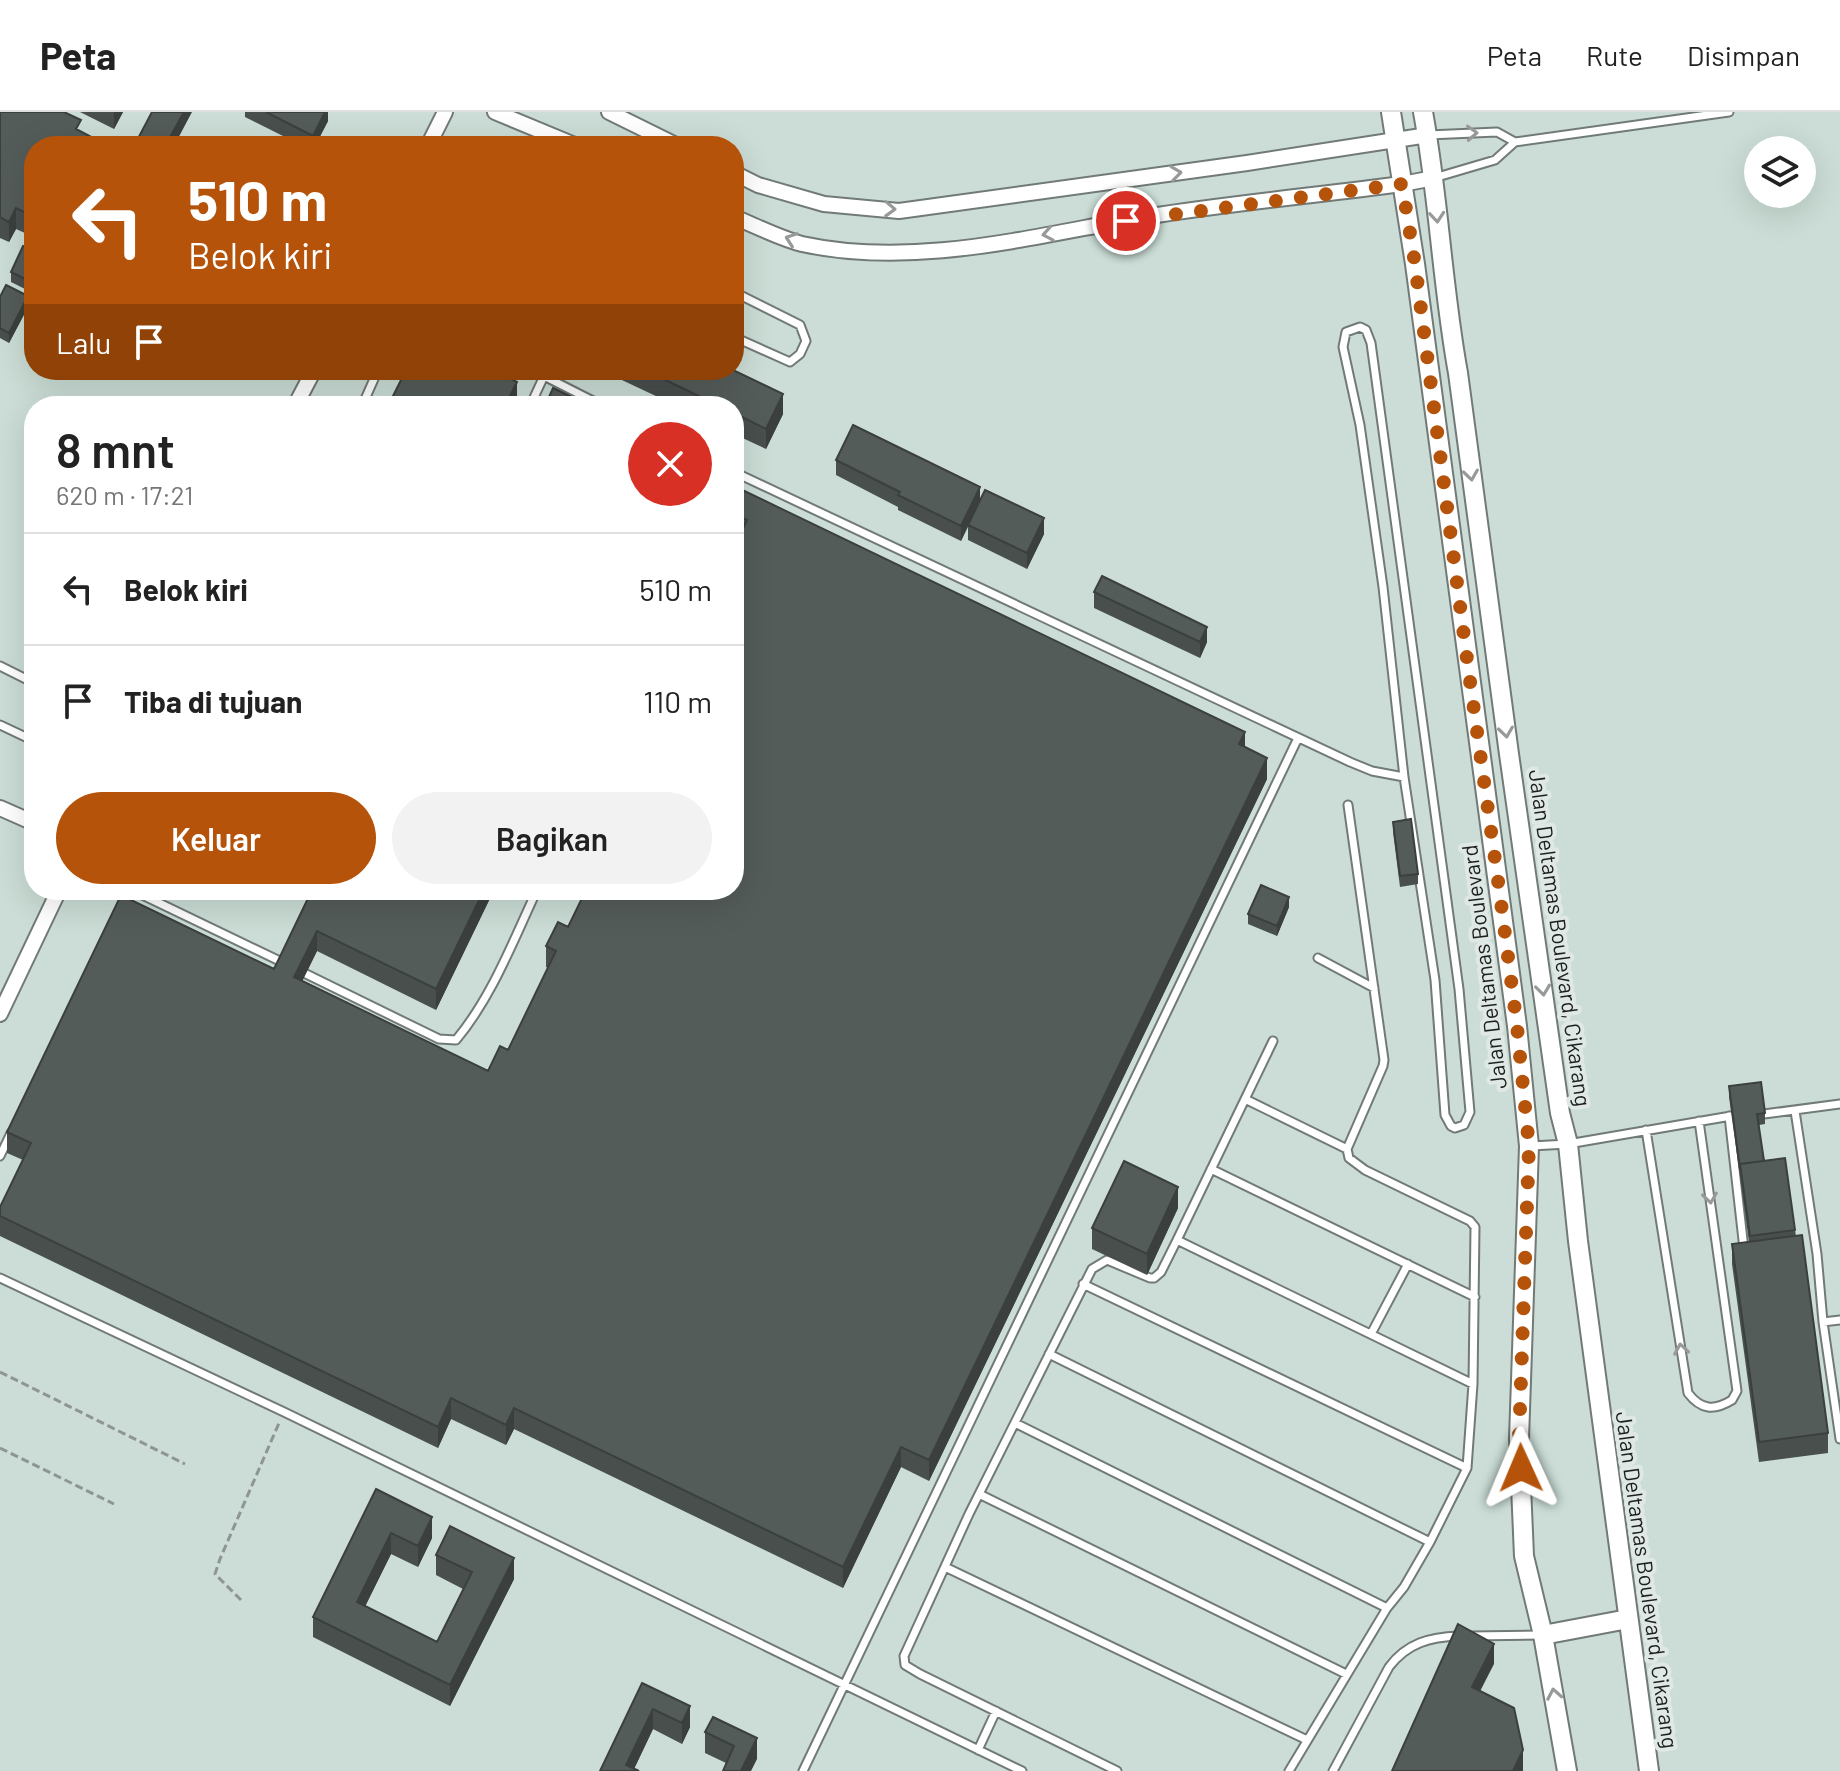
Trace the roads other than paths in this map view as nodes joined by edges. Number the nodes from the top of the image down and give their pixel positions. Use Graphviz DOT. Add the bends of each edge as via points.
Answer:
graph roads {
  1 [pos="445,112"];
  2 [pos="495,112"];
  3 [pos="609,112"];
  4 [pos="1391,112"];
  5 [pos="1423,112"];
  6 [pos="1729,112"];
  7 [pos="1428,135"];
  8 [pos="433,136"];
  9 [pos="552,136"];
  10 [pos="658,136"];
  11 [pos="1395,141"];
  12 [pos="1515,142"];
  13 [pos="744,178"];
  14 [pos="1434,178"];
  15 [pos="1402,184"];
  16 [pos="744,221"];
  17 [pos="744,297"];
  18 [pos="744,341"];
  19 [pos="552,380"];
  20 [pos="583,396"];
  21 [pos="744,478"];
  22 [pos="0,666"];
  23 [pos="24,678"];
  24 [pos="0,725"];
  25 [pos="24,736"];
  26 [pos="1298,738"];
  27 [pos="1404,777"];
  28 [pos="1348,805"];
  29 [pos="0,808"];
  30 [pos="24,819"];
  31 [pos="54,900"];
  32 [pos="153,900"];
  33 [pos="532,900"];
  34 [pos="1318,958"];
  35 [pos="1374,988"];
  36 [pos="0,1014"];
  37 [pos="1273,1041"];
  38 [pos="1245,1099"];
  39 [pos="1840,1104"];
  40 [pos="1795,1111"];
  41 [pos="1764,1114"];
  42 [pos="1699,1121"];
  43 [pos="14,1128"];
  44 [pos="1646,1130"];
  45 [pos="1568,1144"];
  46 [pos="1529,1146"];
  47 [pos="1347,1149"];
  48 [pos="0,1156"];
  49 [pos="1211,1169"];
  50 [pos="1177,1240"];
  51 [pos="1750,1254"];
  52 [pos="1408,1264"];
  53 [pos="0,1278"];
  54 [pos="1083,1284"];
  55 [pos="1475,1297"];
  56 [pos="1840,1320"];
  57 [pos="1823,1322"];
  58 [pos="1371,1334"];
  59 [pos="1049,1354"];
  60 [pos="1473,1384"];
  61 [pos="1015,1423"];
  62 [pos="1840,1439"];
  63 [pos="1467,1468"];
  64 [pos="979,1494"];
  65 [pos="1430,1542"];
  66 [pos="945,1567"];
  67 [pos="1387,1608"];
  68 [pos="1628,1619"];
  69 [pos="1543,1635"];
  70 [pos="1346,1674"];
  71 [pos="843,1685"];
  72 [pos="996,1711"];
  73 [pos="1307,1740"];
  74 [pos="978,1750"];
  75 [pos="803,1771"];
  76 [pos="1022,1771"];
  77 [pos="1117,1771"];
  78 [pos="1289,1771"];
  79 [pos="1333,1771"];
  80 [pos="1567,1771"];
  81 [pos="1649,1771"];
  1 -- 8 [label="street"];
  2 -- 9 [label="street"];
  3 -- 10 [label="street"];
  4 -- 11 [label="street, Jalan Deltamas Boulevard"];
  5 -- 7 [label="street, Jalan Deltamas Boulevard, Cikarang"];
  6 -- 12 [label="lane"];
  7 -- 11 [label="street"];
  7 -- 12 [label="lane, one-way" via="1497,132"];
  7 -- 14 [label="street, Jalan Deltamas Boulevard, Cikarang"];
  13 -- 11 [label="street, one-way" via="824,204 899,211"];
  11 -- 15 [label="street, Jalan Deltamas Boulevard"];
  12 -- 14 [label="lane" via="1495,160"];
  14 -- 15 [label="street"];
  14 -- 45 [label="street, Jalan Deltamas Boulevard, Cikarang, one-way" via="1448,318"];
  15 -- 16 [label="street, one-way" via="926,252 857,252 799,243"];
  15 -- 46 [label="street, Jalan Deltamas Boulevard" via="1500,895"];
  17 -- 18 [label="lane" via="800,325 806,341 790,362"];
  19 -- 20 [label="lane"];
  21 -- 26 [label="lane"];
  22 -- 23 [label="lane"];
  24 -- 25 [label="lane"];
  26 -- 27 [label="lane" via="1372,771"];
  26 -- 71 [label="lane"];
  27 -- 27 [label="lane" via="1383,587 1343,347 1346,332 1360,327 1371,343 1459,989 1470,1112 1464,1125 1455,1128 1445,1115 1435,980"];
  28 -- 35 [label="lane"];
  29 -- 30 [label="street"];
  31 -- 36 [label="street"];
  32 -- 33 [label="lane" via="439,1039 456,1040 492,985"];
  34 -- 35 [label="lane"];
  35 -- 47 [label="lane" via="1383,1066"];
  37 -- 38 [label="lane"];
  38 -- 47 [label="lane"];
  38 -- 49 [label="lane"];
  39 -- 40 [label="lane"];
  40 -- 41 [label="lane"];
  40 -- 57 [label="lane"];
  42 -- 44 [label="lane"];
  42 -- 44 [label="lane, one-way" via="1737,1391 1732,1400 1716,1406 1696,1403 1688,1393"];
  42 -- 51 [label="lane" via="1730,1116 1744,1249"];
  43 -- 48 [label="lane"];
  44 -- 45 [label="lane"];
  45 -- 46 [label="lane"];
  45 -- 68 [label="street, Jalan Deltamas Boulevard, Cikarang"];
  46 -- 69 [label="street, Jalan Deltamas Boulevard" via="1519,1439 1524,1556"];
  47 -- 55 [label="lane" via="1355,1164 1474,1224"];
  49 -- 50 [label="lane"];
  49 -- 52 [label="lane"];
  50 -- 54 [label="lane" via="1157,1277 1107,1260 1092,1269"];
  50 -- 58 [label="lane"];
  52 -- 55 [label="lane"];
  52 -- 58 [label="lane"];
  53 -- 71 [label="lane"];
  54 -- 59 [label="lane"];
  54 -- 63 [label="lane"];
  55 -- 60 [label="lane"];
  56 -- 57 [label="lane"];
  57 -- 62 [label="lane"];
  58 -- 60 [label="lane"];
  59 -- 61 [label="lane"];
  59 -- 65 [label="lane"];
  60 -- 63 [label="lane"];
  61 -- 64 [label="lane"];
  61 -- 67 [label="lane"];
  63 -- 65 [label="lane"];
  64 -- 66 [label="lane"];
  64 -- 70 [label="lane"];
  65 -- 67 [label="lane"];
  66 -- 72 [label="lane" via="904,1656 905,1665"];
  66 -- 73 [label="lane"];
  67 -- 70 [label="lane"];
  68 -- 69 [label="street"];
  68 -- 81 [label="street, Jalan Deltamas Boulevard, Cikarang"];
  69 -- 79 [label="lane" via="1415,1643 1389,1667"];
  80 -- 69 [label="street, Jalan Deltamas Boulevard, one-way"];
  70 -- 73 [label="lane"];
  71 -- 74 [label="lane"];
  71 -- 75 [label="lane"];
  72 -- 74 [label="lane"];
  72 -- 77 [label="lane"];
  73 -- 78 [label="lane"];
  74 -- 76 [label="lane"];
}
